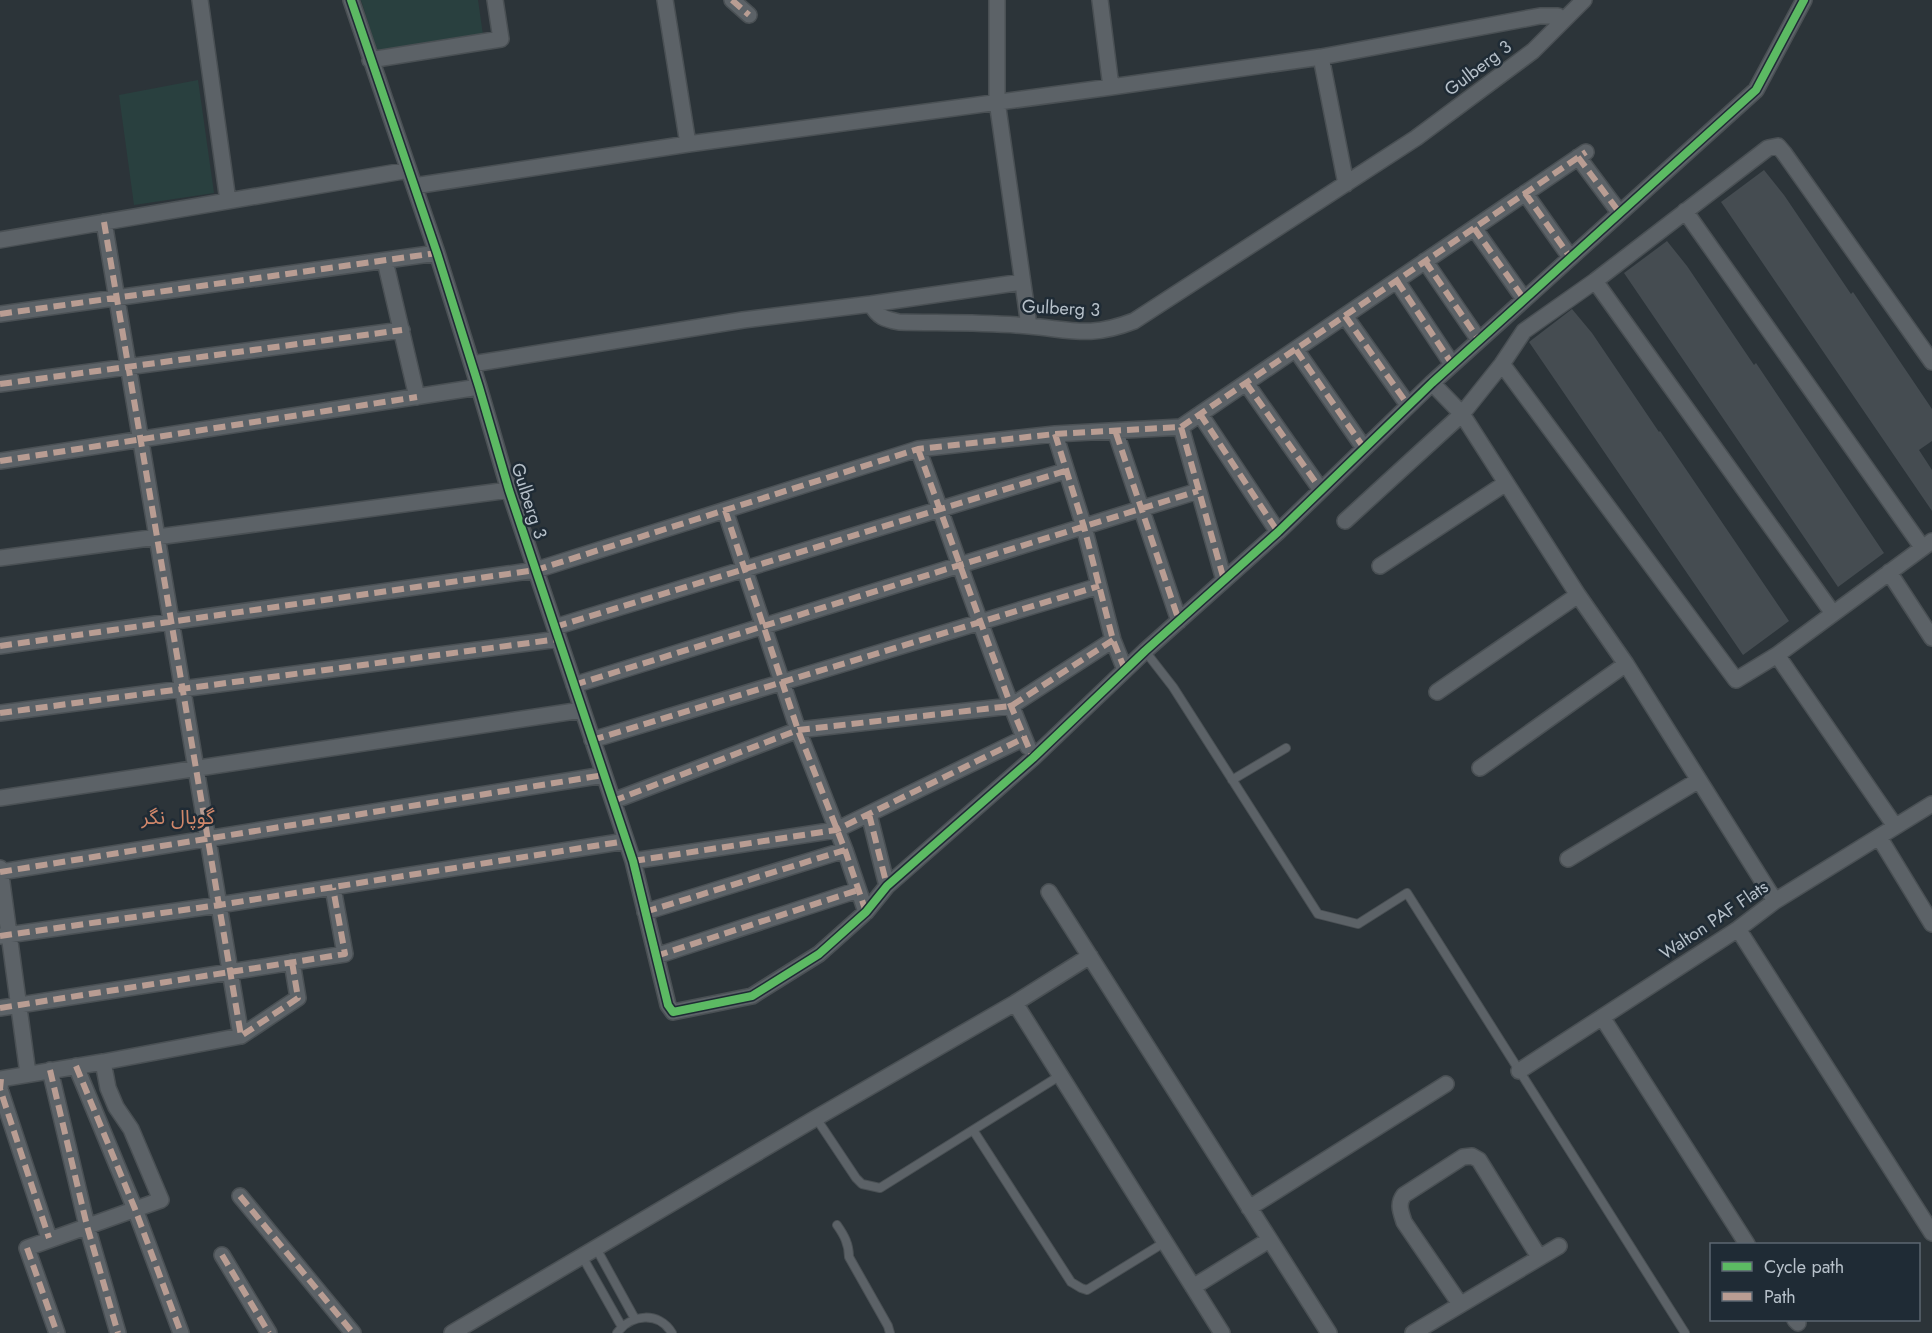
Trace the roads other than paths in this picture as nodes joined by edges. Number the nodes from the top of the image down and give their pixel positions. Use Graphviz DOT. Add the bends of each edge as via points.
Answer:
graph roads {
  1 [pos="200,0"];
  2 [pos="351,0"];
  3 [pos="495,0"];
  4 [pos="665,0"];
  5 [pos="732,0"];
  6 [pos="997,0"];
  7 [pos="1100,0"];
  8 [pos="1584,0"];
  9 [pos="1804,0"];
  10 [pos="749,15"];
  11 [pos="1563,21"];
  12 [pos="1321,57"];
  13 [pos="370,60"];
  14 [pos="1111,87"];
  15 [pos="998,101"];
  16 [pos="688,144"];
  17 [pos="409,170"];
  18 [pos="1346,184"];
  19 [pos="414,186"];
  20 [pos="1525,193"];
  21 [pos="228,201"];
  22 [pos="1685,211"];
  23 [pos="1619,212"];
  24 [pos="104,222"];
  25 [pos="1474,228"];
  26 [pos="0,240"];
  27 [pos="437,253"];
  28 [pos="1570,257"];
  29 [pos="385,261"];
  30 [pos="1425,261"];
  31 [pos="1397,281"];
  32 [pos="1595,281"];
  33 [pos="1022,282"];
  34 [pos="117,298"];
  35 [pos="1524,299"];
  36 [pos="871,304"];
  37 [pos="0,314"];
  38 [pos="1345,316"];
  39 [pos="1029,326"];
  40 [pos="402,330"];
  41 [pos="1479,340"];
  42 [pos="1296,350"];
  43 [pos="1932,362"];
  44 [pos="472,364"];
  45 [pos="1452,364"];
  46 [pos="1502,364"];
  47 [pos="128,367"];
  48 [pos="1246,383"];
  49 [pos="1432,383"];
  50 [pos="0,384"];
  51 [pos="479,387"];
  52 [pos="417,397"];
  53 [pos="1408,405"];
  54 [pos="1200,414"];
  55 [pos="1462,414"];
  56 [pos="1181,428"];
  57 [pos="1116,432"];
  58 [pos="1055,434"];
  59 [pos="140,439"];
  60 [pos="1364,448"];
  61 [pos="918,449"];
  62 [pos="0,460"];
  63 [pos="1065,471"];
  64 [pos="1506,483"];
  65 [pos="509,490"];
  66 [pos="1321,490"];
  67 [pos="1198,491"];
  68 [pos="940,509"];
  69 [pos="1142,509"];
  70 [pos="724,510"];
  71 [pos="1345,521"];
  72 [pos="1084,527"];
  73 [pos="1278,532"];
  74 [pos="157,537"];
  75 [pos="1927,544"];
  76 [pos="0,558"];
  77 [pos="958,565"];
  78 [pos="1380,566"];
  79 [pos="744,569"];
  80 [pos="536,570"];
  81 [pos="1889,572"];
  82 [pos="1224,580"];
  83 [pos="1099,586"];
  84 [pos="1578,595"];
  85 [pos="1832,612"];
  86 [pos="1179,621"];
  87 [pos="171,622"];
  88 [pos="980,623"];
  89 [pos="763,626"];
  90 [pos="557,633"];
  91 [pos="1932,638"];
  92 [pos="1113,640"];
  93 [pos="0,646"];
  94 [pos="1145,651"];
  95 [pos="1777,655"];
  96 [pos="1626,664"];
  97 [pos="1125,670"];
  98 [pos="782,683"];
  99 [pos="574,685"];
  100 [pos="182,689"];
  101 [pos="1437,692"];
  102 [pos="1011,706"];
  103 [pos="582,710"];
  104 [pos="0,713"];
  105 [pos="798,730"];
  106 [pos="1024,738"];
  107 [pos="592,740"];
  108 [pos="1286,748"];
  109 [pos="1032,758"];
  110 [pos="196,768"];
  111 [pos="1480,768"];
  112 [pos="604,775"];
  113 [pos="1232,780"];
  114 [pos="1699,780"];
  115 [pos="0,798"];
  116 [pos="613,801"];
  117 [pos="1932,804"];
  118 [pos="869,814"];
  119 [pos="1895,826"];
  120 [pos="836,830"];
  121 [pos="1879,837"];
  122 [pos="207,839"];
  123 [pos="626,841"];
  124 [pos="845,850"];
  125 [pos="1568,859"];
  126 [pos="633,861"];
  127 [pos="0,871"];
  128 [pos="887,886"];
  129 [pos="333,888"];
  130 [pos="858,890"];
  131 [pos="1050,892"];
  132 [pos="1776,902"];
  133 [pos="219,905"];
  134 [pos="645,912"];
  135 [pos="866,912"];
  136 [pos="1932,924"];
  137 [pos="1738,929"];
  138 [pos="4,935"];
  139 [pos="656,956"];
  140 [pos="1090,956"];
  141 [pos="292,962"];
  142 [pos="230,971"];
  143 [pos="1015,1003"];
  144 [pos="18,1004"];
  145 [pos="0,1008"];
  146 [pos="1602,1017"];
  147 [pos="241,1036"];
  148 [pos="103,1062"];
  149 [pos="76,1066"];
  150 [pos="50,1070"];
  151 [pos="1519,1071"];
  152 [pos="28,1074"];
  153 [pos="1061,1076"];
  154 [pos="1,1079"];
  155 [pos="1446,1084"];
  156 [pos="816,1118"];
  157 [pos="973,1130"];
  158 [pos="240,1196"];
  159 [pos="1249,1208"];
  160 [pos="135,1209"];
  161 [pos="837,1224"];
  162 [pos="87,1226"];
  163 [pos="1932,1233"];
  164 [pos="49,1239"];
  165 [pos="1269,1240"];
  166 [pos="1165,1242"];
  167 [pos="1746,1243"];
  168 [pos="1558,1246"];
  169 [pos="596,1248"];
  170 [pos="222,1255"];
  171 [pos="582,1256"];
  172 [pos="1539,1257"];
  173 [pos="1193,1287"];
  174 [pos="1460,1304"];
  175 [pos="634,1319"];
  176 [pos="619,1330"];
  177 [pos="57,1333"];
  178 [pos="117,1333"];
  179 [pos="181,1333"];
  180 [pos="269,1333"];
  181 [pos="353,1333"];
  182 [pos="452,1333"];
  183 [pos="672,1333"];
  184 [pos="890,1333"];
  185 [pos="1222,1333"];
  186 [pos="1329,1333"];
  187 [pos="1413,1333"];
  188 [pos="1685,1333"];
  1 -- 21 [label="street"];
  2 -- 13 [label="street, Gulberg 3"];
  3 -- 13 [label="street" via="501,39"];
  4 -- 16 [label="street"];
  5 -- 10 [label="street"];
  6 -- 15 [label="street"];
  7 -- 14 [label="street"];
  8 -- 11 [label="street, Gulberg 3"];
  9 -- 23 [label="street" via="1755,90"];
  11 -- 12 [label="street, Gulberg 3" via="1558,16 1540,16"];
  11 -- 18 [label="street, Gulberg 3" via="1533,51 1416,138"];
  12 -- 14 [label="street, Gulberg 3"];
  12 -- 18 [label="street"];
  13 -- 17 [label="street, Gulberg 3"];
  14 -- 15 [label="street, Gulberg 3"];
  15 -- 16 [label="street, Gulberg 3"];
  15 -- 33 [label="street"];
  16 -- 19 [label="street, Gulberg 3"];
  17 -- 19 [label="street, Gulberg 3"];
  17 -- 21 [label="street"];
  18 -- 39 [label="street, Gulberg 3" via="1134,321 1105,331 1080,333"];
  19 -- 27 [label="street, Gulberg 3"];
  20 -- 23 [label="street" via="1582,154"];
  20 -- 25 [label="street"];
  20 -- 28 [label="street"];
  21 -- 24 [label="street"];
  22 -- 32 [label="street"];
  22 -- 43 [label="street" via="1768,148 1778,146"];
  22 -- 75 [label="street"];
  23 -- 28 [label="street"];
  24 -- 26 [label="street"];
  24 -- 34 [label="street"];
  25 -- 30 [label="street"];
  25 -- 35 [label="street"];
  27 -- 29 [label="street"];
  27 -- 44 [label="street, Gulberg 3"];
  28 -- 35 [label="street"];
  29 -- 34 [label="street"];
  29 -- 40 [label="street"];
  30 -- 31 [label="street"];
  30 -- 41 [label="street"];
  31 -- 38 [label="street"];
  31 -- 45 [label="street"];
  32 -- 46 [label="street" via="1524,331"];
  32 -- 85 [label="street"];
  33 -- 36 [label="street"];
  33 -- 39 [label="street"];
  34 -- 37 [label="street"];
  34 -- 47 [label="street"];
  35 -- 41 [label="street"];
  36 -- 39 [label="street, Gulberg 3" via="878,316 899,322"];
  36 -- 44 [label="street" via="744,320"];
  38 -- 42 [label="street"];
  38 -- 53 [label="street"];
  40 -- 47 [label="street"];
  40 -- 52 [label="street"];
  41 -- 45 [label="street"];
  42 -- 48 [label="street"];
  42 -- 60 [label="street"];
  44 -- 51 [label="street, Gulberg 3"];
  45 -- 49 [label="street"];
  46 -- 55 [label="street"];
  46 -- 95 [label="street" via="1736,680"];
  47 -- 50 [label="street"];
  47 -- 59 [label="street"];
  48 -- 54 [label="street"];
  48 -- 66 [label="street"];
  49 -- 53 [label="street"];
  49 -- 55 [label="street"];
  51 -- 52 [label="street"];
  51 -- 65 [label="street, Gulberg 3"];
  52 -- 59 [label="street"];
  53 -- 60 [label="street"];
  54 -- 56 [label="street"];
  54 -- 73 [label="street"];
  55 -- 64 [label="street"];
  55 -- 71 [label="street"];
  56 -- 57 [label="street"];
  56 -- 67 [label="street"];
  57 -- 58 [label="street"];
  57 -- 69 [label="street"];
  58 -- 61 [label="street"];
  58 -- 63 [label="street"];
  59 -- 62 [label="street"];
  59 -- 74 [label="street"];
  60 -- 66 [label="street"];
  61 -- 68 [label="street"];
  61 -- 70 [label="street"];
  63 -- 68 [label="street"];
  63 -- 72 [label="street"];
  64 -- 78 [label="street"];
  64 -- 84 [label="street"];
  65 -- 74 [label="street"];
  65 -- 80 [label="street, Gulberg 3"];
  66 -- 73 [label="street"];
  67 -- 69 [label="street"];
  67 -- 82 [label="street"];
  68 -- 77 [label="street"];
  68 -- 79 [label="street"];
  69 -- 72 [label="street"];
  69 -- 86 [label="street"];
  70 -- 79 [label="street"];
  70 -- 80 [label="street"];
  72 -- 77 [label="street"];
  72 -- 83 [label="street"];
  73 -- 82 [label="street"];
  74 -- 76 [label="street"];
  74 -- 87 [label="street"];
  75 -- 81 [label="street"];
  77 -- 88 [label="street"];
  77 -- 89 [label="street"];
  79 -- 89 [label="street"];
  79 -- 90 [label="street"];
  80 -- 87 [label="street"];
  80 -- 90 [label="street, Gulberg 3"];
  81 -- 85 [label="street"];
  81 -- 91 [label="street"];
  82 -- 86 [label="street"];
  83 -- 88 [label="street"];
  83 -- 92 [label="street"];
  84 -- 96 [label="street"];
  84 -- 101 [label="street"];
  85 -- 95 [label="street"];
  86 -- 94 [label="street"];
  87 -- 93 [label="street"];
  87 -- 100 [label="street"];
  88 -- 98 [label="street"];
  88 -- 102 [label="street"];
  89 -- 98 [label="street"];
  89 -- 99 [label="street"];
  90 -- 99 [label="street, Gulberg 3"];
  90 -- 100 [label="street"];
  92 -- 97 [label="street"];
  92 -- 102 [label="street"];
  94 -- 97 [label="street"];
  94 -- 113 [label="lane" via="1173,687"];
  95 -- 119 [label="street"];
  96 -- 111 [label="street"];
  96 -- 114 [label="street"];
  97 -- 109 [label="street"];
  98 -- 105 [label="street"];
  98 -- 107 [label="street"];
  99 -- 103 [label="street, Gulberg 3"];
  100 -- 104 [label="street"];
  100 -- 110 [label="street"];
  102 -- 105 [label="street"];
  102 -- 106 [label="street"];
  103 -- 107 [label="street, Gulberg 3"];
  103 -- 110 [label="street"];
  105 -- 116 [label="street"];
  105 -- 120 [label="street"];
  106 -- 109 [label="street"];
  106 -- 118 [label="street"];
  107 -- 112 [label="street, Gulberg 3"];
  108 -- 113 [label="lane"];
  109 -- 128 [label="street"];
  110 -- 115 [label="street"];
  110 -- 122 [label="street"];
  112 -- 116 [label="street, Gulberg 3"];
  112 -- 122 [label="street"];
  113 -- 151 [label="lane" via="1318,914 1358,924 1407,894"];
  114 -- 125 [label="street"];
  114 -- 132 [label="street"];
  116 -- 123 [label="street, Gulberg 3"];
  117 -- 119 [label="street, Walton PAF Flats"];
  118 -- 120 [label="street"];
  118 -- 128 [label="street"];
  119 -- 121 [label="street, Walton PAF Flats"];
  120 -- 124 [label="street"];
  120 -- 126 [label="street"];
  121 -- 132 [label="street, Walton PAF Flats"];
  121 -- 136 [label="street"];
  122 -- 127 [label="street"];
  122 -- 133 [label="street"];
  123 -- 126 [label="street, Gulberg 3"];
  123 -- 129 [label="street"];
  124 -- 130 [label="street"];
  124 -- 134 [label="street"];
  126 -- 134 [label="street, Gulberg 3"];
  127 -- 138 [label="street"];
  128 -- 135 [label="street"];
  129 -- 133 [label="street"];
  129 -- 141 [label="street" via="345,954"];
  130 -- 135 [label="street"];
  130 -- 139 [label="street"];
  131 -- 140 [label="street"];
  132 -- 137 [label="street, Walton PAF Flats"];
  133 -- 138 [label="street"];
  133 -- 142 [label="street"];
  134 -- 139 [label="street, Gulberg 3"];
  135 -- 139 [label="street, Gulberg 3" via="819,954 752,996 673,1012"];
  137 -- 146 [label="street, Walton PAF Flats"];
  137 -- 163 [label="street"];
  138 -- 144 [label="street"];
  140 -- 143 [label="street"];
  140 -- 159 [label="street"];
  141 -- 142 [label="street"];
  141 -- 147 [label="street" via="298,998"];
  142 -- 144 [label="street"];
  142 -- 147 [label="street"];
  143 -- 153 [label="street"];
  143 -- 156 [label="street"];
  144 -- 145 [label="street"];
  144 -- 152 [label="street"];
  146 -- 151 [label="street, Walton PAF Flats"];
  146 -- 167 [label="street"];
  147 -- 148 [label="street"];
  148 -- 149 [label="street"];
  148 -- 160 [label="street" via="112,1098 131,1130 161,1200"];
  149 -- 150 [label="street"];
  149 -- 160 [label="street"];
  150 -- 152 [label="street"];
  150 -- 162 [label="street"];
  151 -- 188 [label="lane"];
  152 -- 154 [label="street"];
  153 -- 157 [label="lane"];
  153 -- 166 [label="street"];
  154 -- 164 [label="street" via="0,1089"];
  155 -- 159 [label="street"];
  156 -- 157 [label="lane" via="856,1178 862,1184 880,1188"];
  156 -- 169 [label="street"];
  157 -- 166 [label="lane" via="1071,1282 1080,1288 1095,1286"];
  158 -- 181 [label="street"];
  159 -- 165 [label="street"];
  160 -- 162 [label="street"];
  160 -- 179 [label="street"];
  161 -- 184 [label="lane" via="849,1248 849,1257"];
  162 -- 164 [label="street"];
  162 -- 178 [label="street"];
  164 -- 177 [label="street" via="27,1248"];
  165 -- 173 [label="street"];
  165 -- 186 [label="street"];
  166 -- 173 [label="street"];
  168 -- 172 [label="street"];
  169 -- 171 [label="street"];
  169 -- 175 [label="lane"];
  170 -- 180 [label="street"];
  171 -- 176 [label="lane"];
  171 -- 182 [label="street"];
  172 -- 174 [label="street"];
  172 -- 174 [label="street" via="1479,1160 1463,1156 1400,1200 1404,1222"];
  173 -- 185 [label="street"];
  174 -- 187 [label="street"];
  175 -- 176 [label="lane"];
  175 -- 183 [label="lane" via="659,1320"];
}
